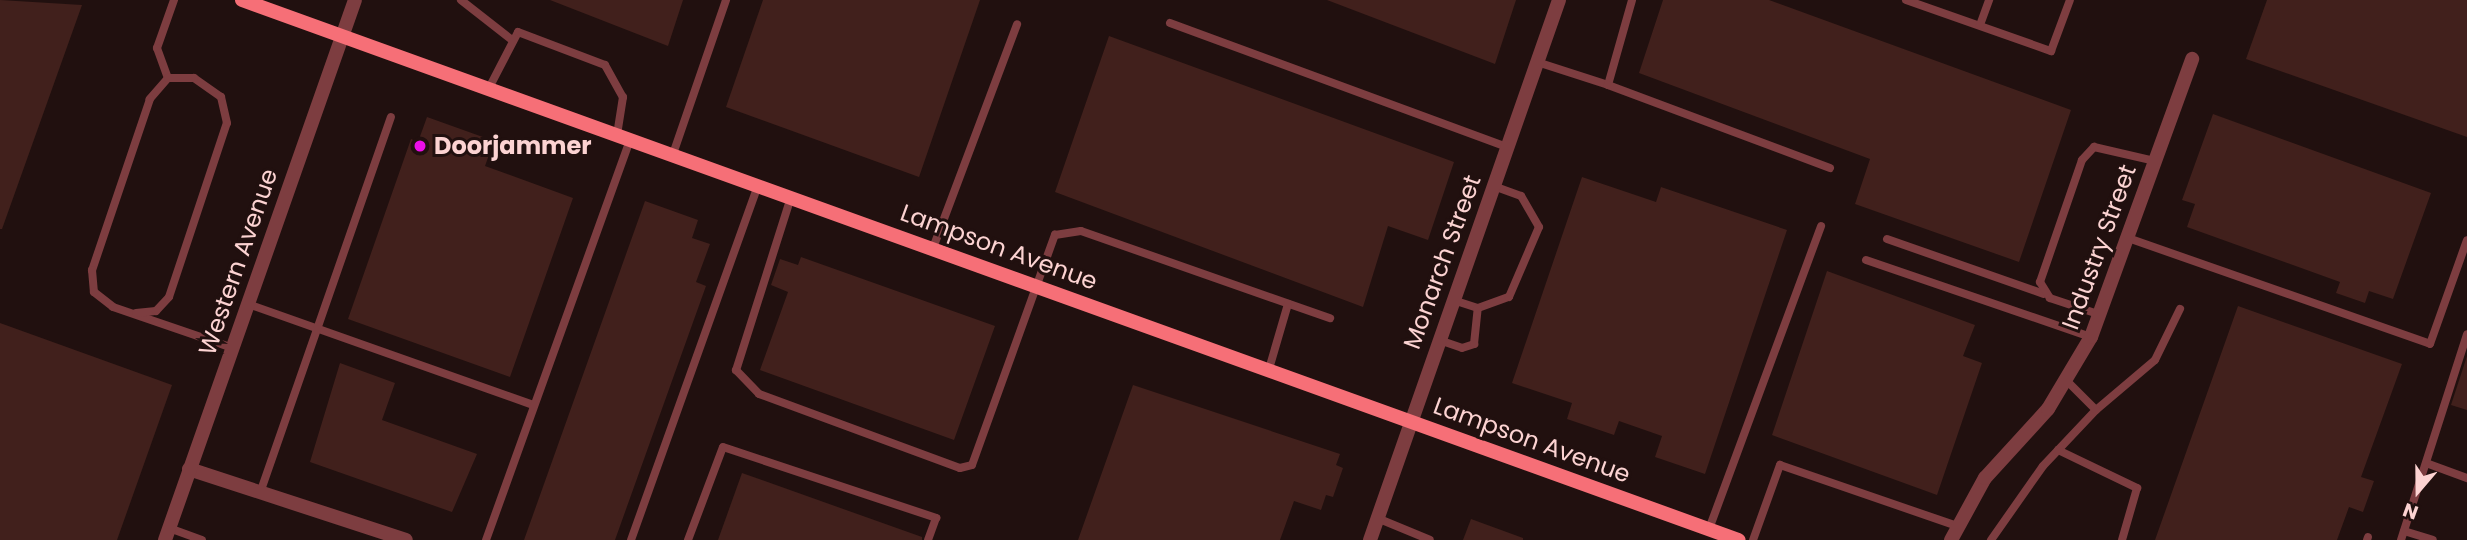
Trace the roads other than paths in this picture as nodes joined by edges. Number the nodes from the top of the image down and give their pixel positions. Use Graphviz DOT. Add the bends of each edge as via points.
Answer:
graph roads {
  1 [pos="174,0"];
  2 [pos="242,0"];
  3 [pos="355,0"];
  4 [pos="461,0"];
  5 [pos="726,0"];
  6 [pos="1559,0"];
  7 [pos="1632,0"];
  8 [pos="1906,0"];
  9 [pos="1989,0"];
  10 [pos="2070,0"];
  11 [pos="1170,23"];
  12 [pos="1017,24"];
  13 [pos="1980,25"];
  14 [pos="343,35"];
  15 [pos="512,40"];
  16 [pos="2192,59"];
  17 [pos="1537,62"];
  18 [pos="168,78"];
  19 [pos="1608,85"];
  20 [pos="489,88"];
  21 [pos="391,117"];
  22 [pos="624,137"];
  23 [pos="1507,147"];
  24 [pos="673,154"];
  25 [pos="2155,161"];
  26 [pos="1830,168"];
  27 [pos="758,185"];
  28 [pos="1493,186"];
  29 [pos="791,197"];
  30 [pos="1821,226"];
  31 [pos="2128,237"];
  32 [pos="1887,239"];
  33 [pos="2467,240"];
  34 [pos="933,248"];
  35 [pos="1867,260"];
  36 [pos="1037,285"];
  37 [pos="2044,294"];
  38 [pos="1453,300"];
  39 [pos="248,304"];
  40 [pos="1288,304"];
  41 [pos="1478,308"];
  42 [pos="2180,309"];
  43 [pos="133,314"];
  44 [pos="2101,315"];
  45 [pos="1330,318"];
  46 [pos="317,328"];
  47 [pos="2467,334"];
  48 [pos="2091,337"];
  49 [pos="1438,340"];
  50 [pos="233,348"];
  51 [pos="1269,369"];
  52 [pos="2067,381"];
  53 [pos="534,405"];
  54 [pos="2096,410"];
  55 [pos="1410,419"];
  56 [pos="2058,450"];
  57 [pos="2426,463"];
  58 [pos="190,469"];
  59 [pos="2467,478"];
  60 [pos="260,493"];
  61 [pos="1377,517"];
  62 [pos="1709,529"];
  63 [pos="2404,531"];
  64 [pos="1954,533"];
  65 [pos="167,534"];
  66 [pos="202,540"];
  67 [pos="406,540"];
  68 [pos="486,540"];
  69 [pos="631,540"];
  70 [pos="688,540"];
  71 [pos="928,540"];
  72 [pos="1370,540"];
  73 [pos="1430,540"];
  74 [pos="1740,540"];
  75 [pos="1753,540"];
  76 [pos="1991,540"];
  77 [pos="2122,540"];
  78 [pos="2401,540"];
  79 [pos="2433,540"];
  1 -- 18 [label="lane" via="157,48"];
  2 -- 14 [label="main road, Lampson Avenue"];
  3 -- 14 [label="street, Western Avenue"];
  4 -- 15 [label="lane"];
  5 -- 24 [label="lane"];
  6 -- 17 [label="street, Monarch Street"];
  7 -- 19 [label="lane"];
  8 -- 13 [label="lane"];
  9 -- 13 [label="lane"];
  10 -- 13 [label="lane" via="2051,51"];
  11 -- 23 [label="lane"];
  12 -- 34 [label="lane"];
  14 -- 20 [label="main road, Lampson Avenue"];
  14 -- 39 [label="street, Western Avenue"];
  15 -- 20 [label="lane"];
  15 -- 22 [label="lane" via="518,32 606,65 622,97"];
  16 -- 25 [label="street, Industry Street"];
  17 -- 19 [label="lane"];
  17 -- 23 [label="street, Monarch Street"];
  18 -- 43 [label="lane" via="150,99 92,270 94,292"];
  18 -- 43 [label="lane" via="194,78 221,97 227,123 169,297 156,311"];
  19 -- 26 [label="lane"];
  20 -- 22 [label="main road, Lampson Avenue"];
  21 -- 46 [label="lane"];
  22 -- 24 [label="main road, Lampson Avenue"];
  22 -- 53 [label="lane"];
  23 -- 28 [label="street, Monarch Street"];
  24 -- 27 [label="main road, Lampson Avenue"];
  25 -- 31 [label="street, Industry Street"];
  25 -- 37 [label="lane" via="2110,146 2094,147 2082,160 2040,282"];
  27 -- 29 [label="main road, Lampson Avenue"];
  27 -- 69 [label="lane"];
  28 -- 38 [label="street, Monarch Street"];
  28 -- 41 [label="lane" via="1521,196 1539,227 1510,297"];
  29 -- 34 [label="main road, Lampson Avenue"];
  29 -- 36 [label="lane" via="736,370 759,394 960,468 972,465"];
  30 -- 62 [label="lane"];
  31 -- 33 [label="lane" via="2430,344"];
  31 -- 44 [label="street, Industry Street"];
  32 -- 37 [label="lane"];
  34 -- 36 [label="main road, Lampson Avenue"];
  35 -- 48 [label="lane"];
  36 -- 40 [label="lane" via="1055,235 1081,231"];
  36 -- 51 [label="main road, Lampson Avenue"];
  37 -- 44 [label="lane"];
  38 -- 41 [label="lane"];
  38 -- 49 [label="street, Monarch Street"];
  39 -- 46 [label="lane"];
  39 -- 50 [label="street, Western Avenue"];
  40 -- 45 [label="lane"];
  40 -- 51 [label="lane"];
  41 -- 49 [label="lane" via="1474,344 1462,348"];
  42 -- 54 [label="lane" via="2155,360"];
  43 -- 50 [label="lane"];
  44 -- 48 [label="street, Industry Street"];
  46 -- 53 [label="lane"];
  46 -- 60 [label="lane"];
  47 -- 57 [label="lane"];
  48 -- 52 [label="street, Industry Street"];
  49 -- 55 [label="street, Monarch Street"];
  50 -- 58 [label="street, Western Avenue"];
  51 -- 55 [label="main road, Lampson Avenue"];
  52 -- 54 [label="lane"];
  52 -- 64 [label="street, Industry Street" via="1985,478"];
  53 -- 68 [label="lane"];
  54 -- 56 [label="lane"];
  55 -- 61 [label="street, Monarch Street"];
  55 -- 62 [label="main road, Lampson Avenue"];
  56 -- 76 [label="lane"];
  56 -- 77 [label="lane" via="2137,488"];
  57 -- 59 [label="lane"];
  57 -- 63 [label="lane"];
  58 -- 60 [label="street"];
  58 -- 65 [label="street, Western Avenue"];
  60 -- 67 [label="street"];
  61 -- 72 [label="street, Monarch Street"];
  61 -- 73 [label="lane"];
  62 -- 74 [label="main road, Lampson Avenue"];
  63 -- 78 [label="lane"];
  63 -- 79 [label="lane"];
  64 -- 75 [label="lane" via="1780,465"];
  65 -- 66 [label="lane"];
  70 -- 71 [label="lane" via="723,446 936,518"];
}
